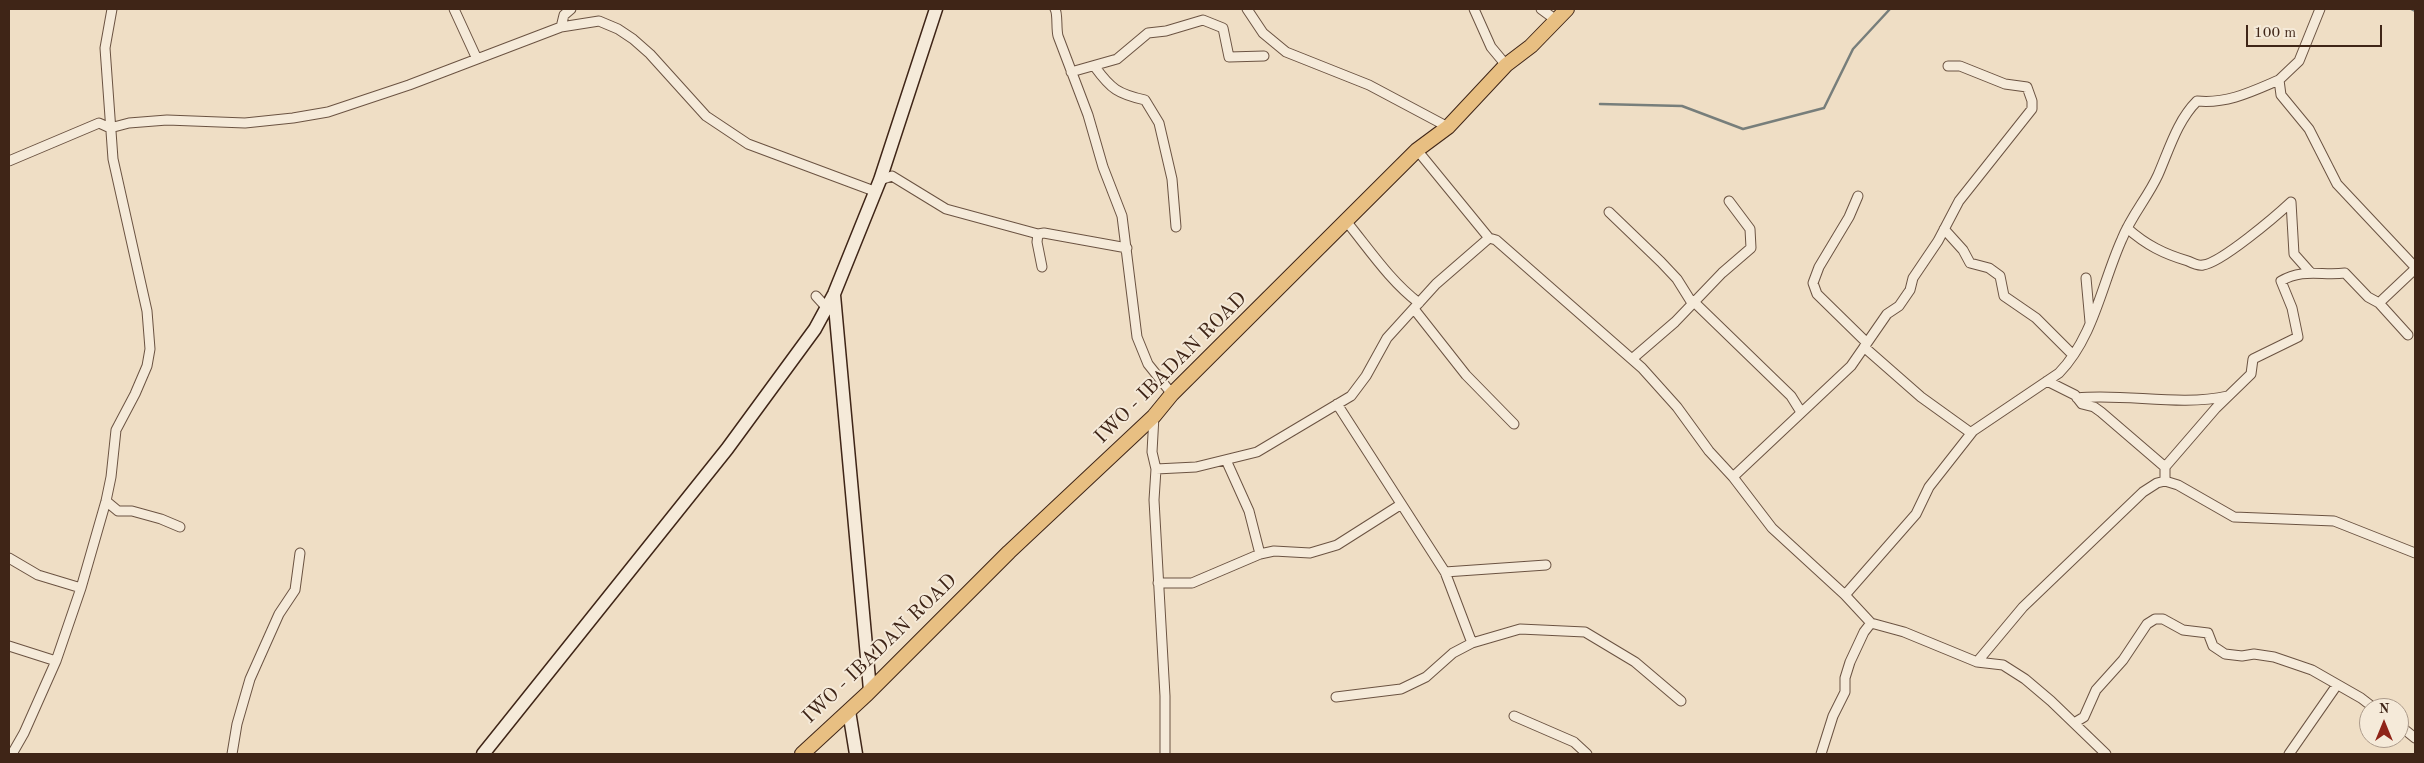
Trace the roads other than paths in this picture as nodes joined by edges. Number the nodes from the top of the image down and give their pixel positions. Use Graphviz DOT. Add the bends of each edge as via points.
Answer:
graph roads {
  1 [pos="112,9"];
  2 [pos="454,9"];
  3 [pos="572,9"];
  4 [pos="936,9"];
  5 [pos="1055,9"];
  6 [pos="1247,9"];
  7 [pos="1474,9"];
  8 [pos="1541,9"];
  9 [pos="1567,9"];
  10 [pos="2320,9"];
  11 [pos="1556,20"];
  12 [pos="561,26"];
  13 [pos="1264,56"];
  14 [pos="477,59"];
  15 [pos="1506,65"];
  16 [pos="1948,66"];
  17 [pos="1095,67"];
  18 [pos="1071,72"];
  19 [pos="2279,80"];
  20 [pos="1448,127"];
  21 [pos="110,128"];
  22 [pos="1417,150"];
  23 [pos="9,162"];
  24 [pos="877,185"];
  25 [pos="1858,196"];
  26 [pos="1729,201"];
  27 [pos="1609,212"];
  28 [pos="1346,221"];
  29 [pos="1176,227"];
  30 [pos="2127,228"];
  31 [pos="1944,229"];
  32 [pos="1038,234"];
  33 [pos="1489,238"];
  34 [pos="1127,248"];
  35 [pos="1042,266"];
  36 [pos="2415,268"];
  37 [pos="2310,272"];
  38 [pos="2086,278"];
  39 [pos="834,294"];
  40 [pos="816,296"];
  41 [pos="1693,303"];
  42 [pos="2379,303"];
  43 [pos="1416,306"];
  44 [pos="826,307"];
  45 [pos="2090,322"];
  46 [pos="2408,334"];
  47 [pos="1865,345"];
  48 [pos="2073,355"];
  49 [pos="1632,359"];
  50 [pos="2047,381"];
  51 [pos="1172,394"];
  52 [pos="2229,396"];
  53 [pos="2077,398"];
  54 [pos="1337,404"];
  55 [pos="1801,412"];
  56 [pos="1154,416"];
  57 [pos="1514,424"];
  58 [pos="1971,434"];
  59 [pos="1226,460"];
  60 [pos="2165,467"];
  61 [pos="1156,469"];
  62 [pos="1733,477"];
  63 [pos="2165,481"];
  64 [pos="106,501"];
  65 [pos="1400,505"];
  66 [pos="180,527"];
  67 [pos="2415,552"];
  68 [pos="300,553"];
  69 [pos="1260,554"];
  70 [pos="9,558"];
  71 [pos="1546,565"];
  72 [pos="1445,572"];
  73 [pos="1158,584"];
  74 [pos="81,588"];
  75 [pos="1845,595"];
  76 [pos="1871,623"];
  77 [pos="1472,643"];
  78 [pos="9,646"];
  79 [pos="56,661"];
  80 [pos="1977,662"];
  81 [pos="2337,685"];
  82 [pos="870,690"];
  83 [pos="1336,697"];
  84 [pos="2361,698"];
  85 [pos="1681,701"];
  86 [pos="848,711"];
  87 [pos="1514,716"];
  88 [pos="2074,723"];
  89 [pos="12,754"];
  90 [pos="232,754"];
  91 [pos="483,754"];
  92 [pos="802,754"];
  93 [pos="856,754"];
  94 [pos="1165,754"];
  95 [pos="1587,754"];
  96 [pos="1821,754"];
  97 [pos="2104,754"];
  98 [pos="2289,754"];
  1 -- 21 [label="street" via="105,48"];
  2 -- 14 [label="street"];
  3 -- 12 [label="street" via="564,15"];
  4 -- 24 [label="street"];
  5 -- 18 [label="street" via="1058,36"];
  6 -- 20 [label="street" via="1263,33 1286,52 1369,85"];
  7 -- 15 [label="street" via="1491,47"];
  8 -- 11 [label="street"];
  9 -- 11 [label="main road, IWO - IBADAN ROAD"];
  10 -- 19 [label="street" via="2299,61"];
  11 -- 15 [label="main road, IWO - IBADAN ROAD" via="1531,46"];
  12 -- 14 [label="street"];
  12 -- 24 [label="street" via="599,21 618,29 650,54 706,116 748,144 772,155"];
  13 -- 17 [label="street" via="1229,57 1223,28 1203,20 1166,31 1148,32 1117,59"];
  14 -- 21 [label="street" via="409,85 319,113 245,123 167,120 129,122"];
  15 -- 20 [label="main road, IWO - IBADAN ROAD"];
  16 -- 31 [label="street" via="1960,66 2005,84 2027,87 2033,105 2030,114 1959,201"];
  17 -- 18 [label="street"];
  17 -- 29 [label="street" via="1109,86 1124,95 1145,100 1159,123 1172,179"];
  18 -- 34 [label="street" via="1122,216"];
  19 -- 30 [label="street" via="2232,99 2197,101 2182,120 2154,183"];
  19 -- 36 [label="street" via="2281,95 2309,129 2337,184"];
  20 -- 22 [label="main road, IWO - IBADAN ROAD"];
  21 -- 23 [label="street" via="99,123"];
  21 -- 64 [label="street" via="119,189 147,311 150,350 144,373 116,430"];
  22 -- 28 [label="main road, IWO - IBADAN ROAD"];
  22 -- 33 [label="street"];
  24 -- 32 [label="street" via="892,176 946,209"];
  24 -- 39 [label="street"];
  25 -- 47 [label="street" via="1813,282 1817,294"];
  26 -- 41 [label="street" via="1750,229 1751,248"];
  27 -- 41 [label="street" via="1677,279"];
  28 -- 43 [label="street"];
  28 -- 51 [label="main road, IWO - IBADAN ROAD"];
  30 -- 37 [label="street" via="2142,242 2202,266 2215,261 2291,202 2294,254"];
  30 -- 45 [label="street" via="2099,306"];
  31 -- 47 [label="street" via="1913,278 1910,290 1899,306 1887,314"];
  31 -- 48 [label="street" via="1970,263 1989,268 2000,276 2004,296 2036,318"];
  32 -- 34 [label="street"];
  32 -- 35 [label="street"];
  33 -- 43 [label="street"];
  33 -- 49 [label="street" via="1496,240 1535,272"];
  34 -- 51 [label="street" via="1137,337 1148,364"];
  36 -- 42 [label="street"];
  37 -- 42 [label="street" via="2345,273 2368,297"];
  37 -- 52 [label="street" via="2281,281 2292,308 2298,337 2254,359 2251,374"];
  38 -- 45 [label="street"];
  39 -- 44 [label="street"];
  39 -- 82 [label="street"];
  40 -- 44 [label="street"];
  41 -- 49 [label="street"];
  41 -- 55 [label="street" via="1791,396"];
  42 -- 46 [label="street"];
  43 -- 54 [label="street" via="1387,338 1351,396"];
  43 -- 57 [label="street" via="1466,375"];
  44 -- 91 [label="street" via="815,329 727,449"];
  45 -- 48 [label="street"];
  47 -- 55 [label="street" via="1851,366"];
  47 -- 58 [label="street" via="1921,396"];
  48 -- 50 [label="street" via="2059,374"];
  49 -- 62 [label="street" via="1677,407"];
  50 -- 53 [label="street"];
  50 -- 58 [label="street"];
  51 -- 56 [label="main road, IWO - IBADAN ROAD"];
  52 -- 53 [label="street" via="2198,400"];
  52 -- 60 [label="street" via="2184,442"];
  53 -- 60 [label="street" via="2082,404 2101,412"];
  54 -- 59 [label="street" via="1257,452"];
  54 -- 65 [label="street"];
  55 -- 62 [label="street"];
  56 -- 61 [label="street" via="1152,452"];
  56 -- 82 [label="main road, IWO - IBADAN ROAD" via="1002,559"];
  58 -- 75 [label="street" via="1928,487 1916,514"];
  59 -- 61 [label="street" via="1196,467"];
  59 -- 69 [label="street" via="1249,511"];
  60 -- 63 [label="street"];
  61 -- 73 [label="street" via="1154,500"];
  62 -- 75 [label="street" via="1772,528"];
  63 -- 67 [label="street" via="2234,517 2334,521"];
  63 -- 80 [label="street" via="2143,492 2023,608"];
  64 -- 66 [label="street" via="118,511 132,511"];
  64 -- 74 [label="street"];
  65 -- 69 [label="street" via="1337,545 1310,553 1274,551"];
  65 -- 72 [label="street"];
  68 -- 90 [label="street" via="295,590 279,614 250,679"];
  69 -- 73 [label="street" via="1192,583"];
  70 -- 74 [label="street" via="38,576"];
  71 -- 72 [label="street"];
  72 -- 77 [label="street"];
  73 -- 94 [label="street"];
  74 -- 79 [label="street"];
  75 -- 76 [label="street"];
  76 -- 80 [label="street" via="1904,632"];
  76 -- 96 [label="street" via="1850,662 1845,692"];
  77 -- 83 [label="street" via="1453,653 1426,677 1401,689"];
  77 -- 85 [label="street" via="1520,628 1586,632 1635,662"];
  78 -- 79 [label="street"];
  79 -- 89 [label="street"];
  80 -- 88 [label="street" via="2003,665 2025,679"];
  81 -- 84 [label="street"];
  81 -- 88 [label="street" via="2312,670 2274,657 2225,654 2212,646 2208,633 2184,630 2163,619 2156,619 2147,624 2123,660 2096,690 2084,717"];
  81 -- 98 [label="street"];
  82 -- 86 [label="main road, IWO - IBADAN ROAD"];
  86 -- 92 [label="main road, IWO - IBADAN ROAD"];
  86 -- 93 [label="street"];
  87 -- 95 [label="street" via="1574,742"];
  88 -- 97 [label="street"];
}
